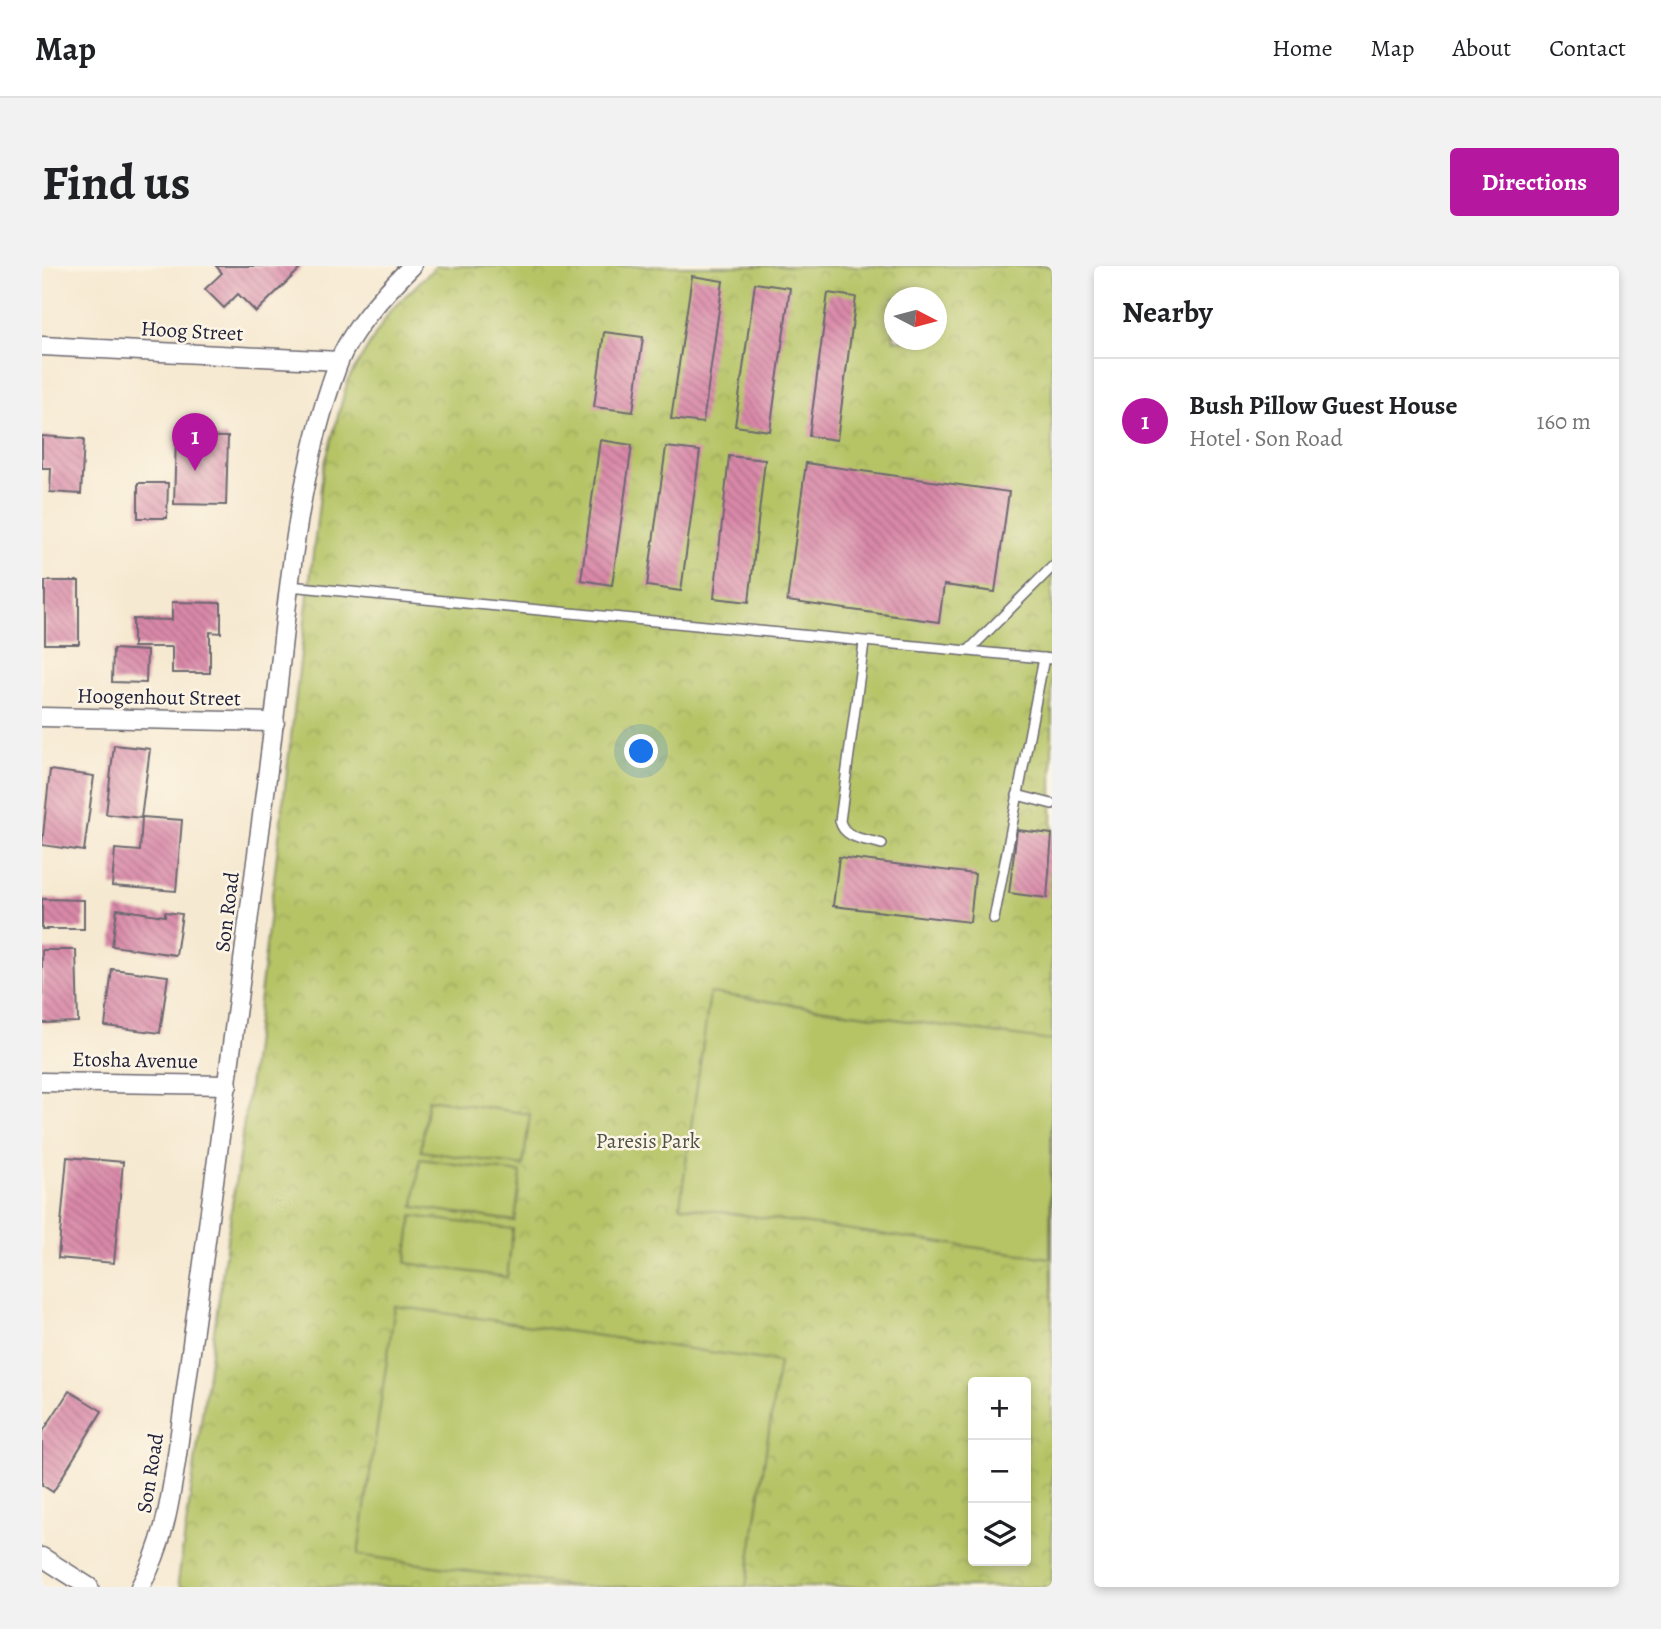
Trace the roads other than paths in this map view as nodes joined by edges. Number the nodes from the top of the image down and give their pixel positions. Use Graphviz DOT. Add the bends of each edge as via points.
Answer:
graph roads {
  1 [pos="412,266"];
  2 [pos="42,346"];
  3 [pos="339,361"];
  4 [pos="1052,567"];
  5 [pos="289,586"];
  6 [pos="864,643"];
  7 [pos="969,650"];
  8 [pos="1048,658"];
  9 [pos="42,717"];
  10 [pos="275,722"];
  11 [pos="1017,795"];
  12 [pos="1052,804"];
  13 [pos="882,844"];
  14 [pos="994,919"];
  15 [pos="42,1082"];
  16 [pos="228,1085"];
  17 [pos="42,1558"];
  18 [pos="89,1587"];
  19 [pos="140,1587"];
  1 -- 3 [label="street, Son Road" via="380,298"];
  2 -- 3 [label="street, Hoog Street"];
  3 -- 5 [label="street, Son Road" via="307,473"];
  4 -- 7 [label="lane"];
  5 -- 6 [label="lane"];
  5 -- 10 [label="street, Son Road"];
  6 -- 7 [label="lane"];
  6 -- 13 [label="lane" via="841,821 848,835"];
  7 -- 8 [label="lane"];
  8 -- 11 [label="lane"];
  9 -- 10 [label="street, Hoogenhout Street"];
  10 -- 16 [label="street, Son Road"];
  11 -- 12 [label="lane"];
  11 -- 14 [label="lane"];
  15 -- 16 [label="street, Etosha Avenue"];
  16 -- 19 [label="street, Son Road" via="168,1517 153,1564"];
  17 -- 18 [label="street"];
}
